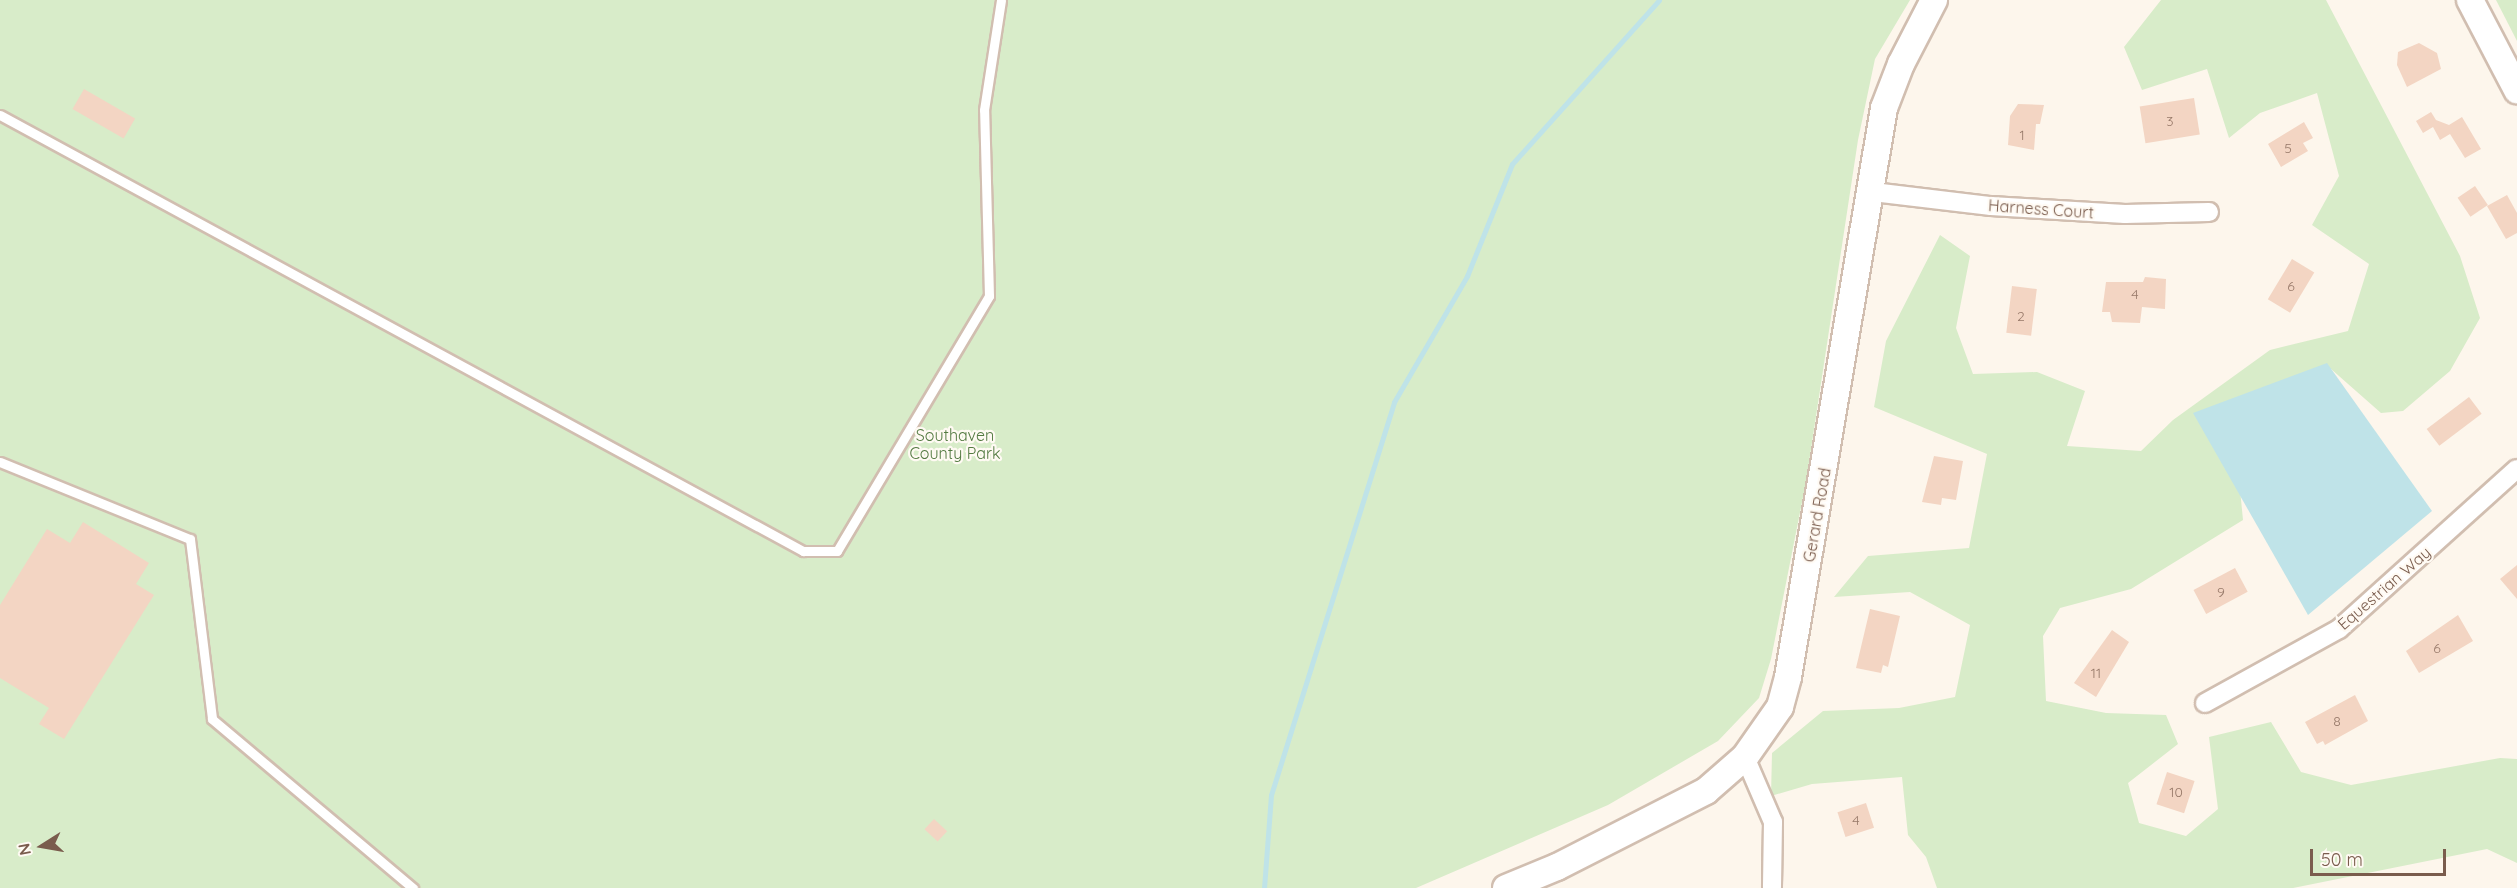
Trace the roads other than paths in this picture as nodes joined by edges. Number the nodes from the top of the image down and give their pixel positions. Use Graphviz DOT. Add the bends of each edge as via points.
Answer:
graph roads {
  1 [pos="1001,0"];
  2 [pos="1934,0"];
  3 [pos="2470,0"];
  4 [pos="2517,90"];
  5 [pos="0,115"];
  6 [pos="1873,192"];
  7 [pos="2209,212"];
  8 [pos="0,462"];
  9 [pos="2517,469"];
  10 [pos="2205,703"];
  11 [pos="1745,757"];
  12 [pos="413,888"];
  13 [pos="1506,888"];
  14 [pos="1772,888"];
  1 -- 5 [label="lane" via="984,110 989,296 837,551 803,551"];
  2 -- 6 [label="street, Gerard Road" via="1884,108"];
  3 -- 4 [label="street"];
  6 -- 7 [label="street, Harness Court" via="1991,206 2125,214"];
  6 -- 11 [label="street, Gerard Road" via="1788,677 1780,707"];
  8 -- 12 [label="lane" via="190,539 212,719"];
  9 -- 10 [label="street, Equestrian Way" via="2339,629"];
  11 -- 13 [label="street, Gerard Road" via="1706,791 1557,867"];
  11 -- 14 [label="street" via="1773,822"];
}
